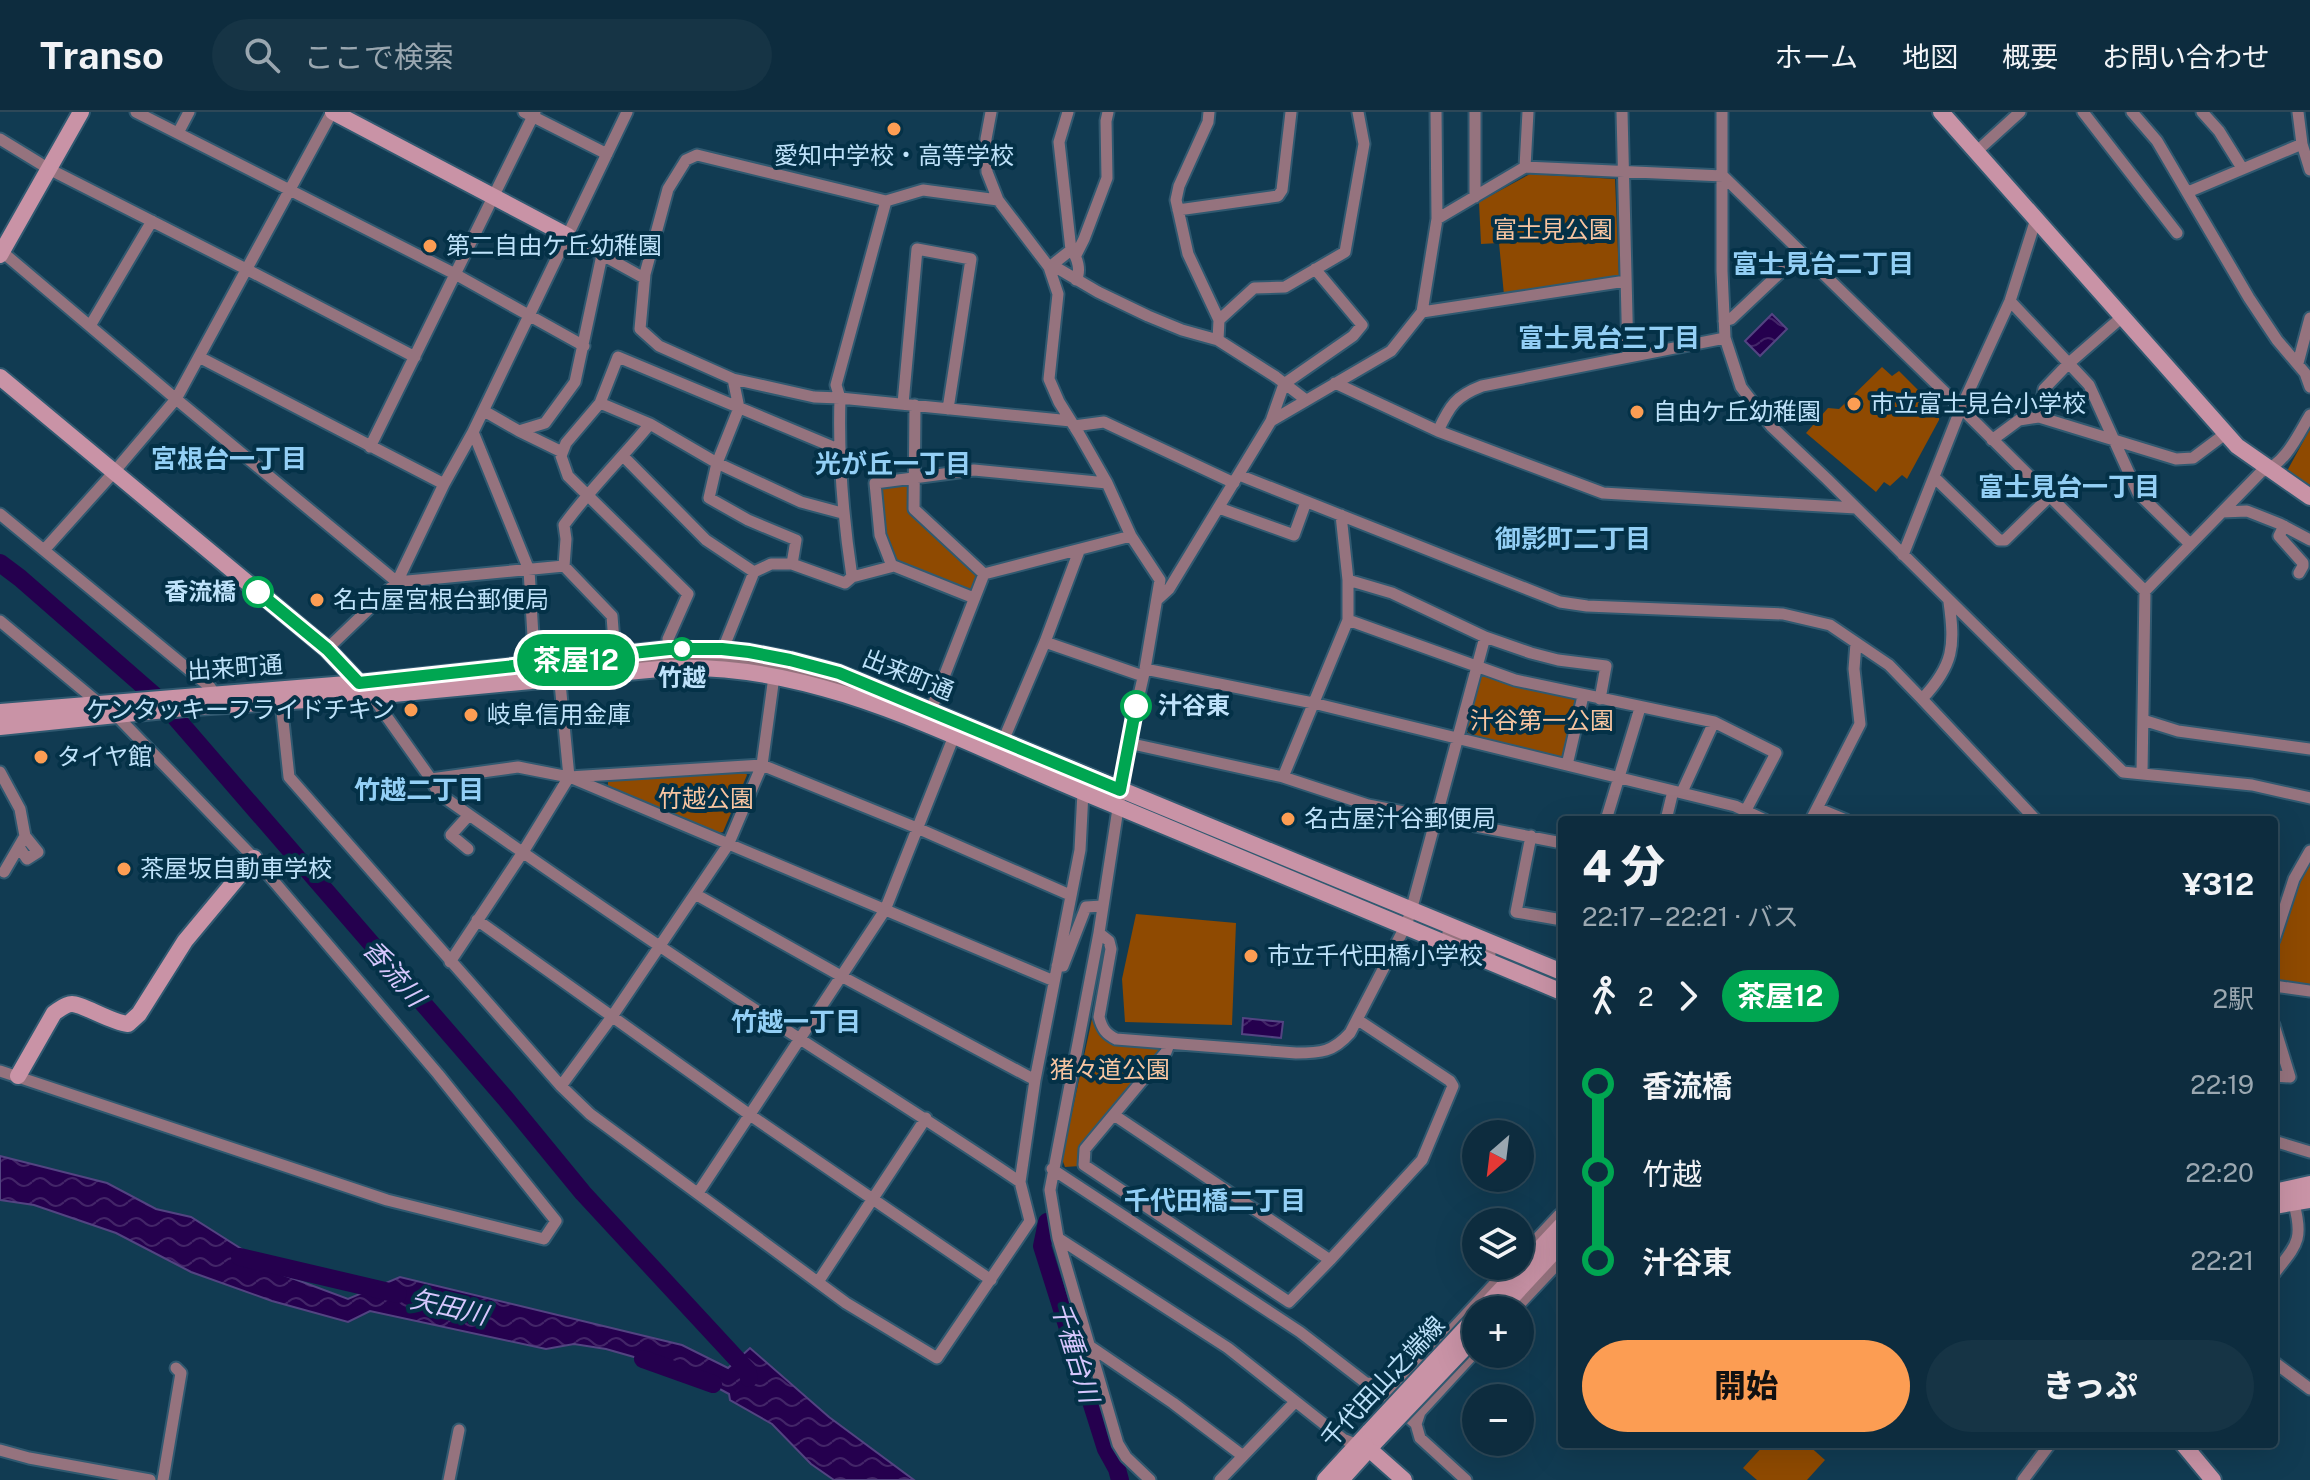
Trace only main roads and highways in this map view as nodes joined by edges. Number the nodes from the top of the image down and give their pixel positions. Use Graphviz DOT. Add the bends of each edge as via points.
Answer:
graph roads {
  1 [pos="81,112"];
  2 [pos="332,112"];
  3 [pos="1941,112"];
  4 [pos="568,236"];
  5 [pos="1,252"];
  6 [pos="0,377"];
  7 [pos="2310,497"];
  8 [pos="718,662"];
  9 [pos="775,666"];
  10 [pos="558,670"];
  11 [pos="535,672"];
  12 [pos="359,683"];
  13 [pos="372,696"];
  14 [pos="120,710"];
  15 [pos="0,712"];
  16 [pos="928,716"];
  17 [pos="0,726"];
  18 [pos="1119,798"];
  19 [pos="254,858"];
  20 [pos="1409,916"];
  21 [pos="1558,971"];
  22 [pos="1558,990"];
  23 [pos="18,1076"];
  24 [pos="2310,1184"];
  25 [pos="2278,1191"];
  26 [pos="2302,1202"];
  27 [pos="2278,1205"];
  28 [pos="1558,1235"];
  29 [pos="1550,1255"];
  30 [pos="1499,1296"];
  31 [pos="1513,1296"];
  32 [pos="1462,1333"];
  33 [pos="1462,1350"];
  34 [pos="1369,1441"];
  35 [pos="2186,1448"];
  36 [pos="1325,1480"];
  37 [pos="1341,1480"];
  38 [pos="1404,1480"];
  39 [pos="2213,1480"];
  1 -- 5 [label="main road"];
  2 -- 4 [label="main road"];
  3 -- 7 [label="main road" via="2225,434"];
  6 -- 12 [label="main road" via="327,649"];
  8 -- 9 [label="main road"];
  8 -- 10 [label="main road, 出来町通"];
  8 -- 10 [label="main road, 出来町通" via="669,649 579,660"];
  9 -- 16 [label="main road" via="841,693"];
  9 -- 16 [label="main road, 出来町通" via="839,673"];
  10 -- 11 [label="main road, 出来町通"];
  11 -- 12 [label="main road, 出来町通"];
  11 -- 13 [label="main road, 出来町通"];
  12 -- 13 [label="main road"];
  12 -- 14 [label="main road, 出来町通" via="180,696"];
  13 -- 14 [label="main road, 出来町通"];
  14 -- 15 [label="main road, 出来町通" via="98,703"];
  14 -- 17 [label="main road, 出来町通"];
  16 -- 18 [label="main road, 出来町通" via="1003,741"];
  16 -- 18 [label="main road, 出来町通" via="954,736 1083,792"];
  18 -- 20 [label="main road, 出来町通"];
  18 -- 20 [label="main road, 出来町通" via="1373,894"];
  19 -- 23 [label="main road" via="185,941 139,1014 128,1024 72,1004 64,1007 54,1013"];
  20 -- 21 [label="main road, 出来町通"];
  20 -- 22 [label="main road, 出来町通"];
  24 -- 25 [label="main road"];
  26 -- 27 [label="main road"];
  28 -- 29 [label="main road"];
  29 -- 30 [label="main road"];
  29 -- 31 [label="main road"];
  32 -- 34 [label="main road, 千代田山之端線, bridge"];
  33 -- 34 [label="main road, 千代田山之端線, bridge"];
  34 -- 36 [label="main road, 千代田山之端線"];
  34 -- 37 [label="main road, 千代田山之端線"];
  34 -- 38 [label="main road"];
  35 -- 39 [label="main road"];
}
